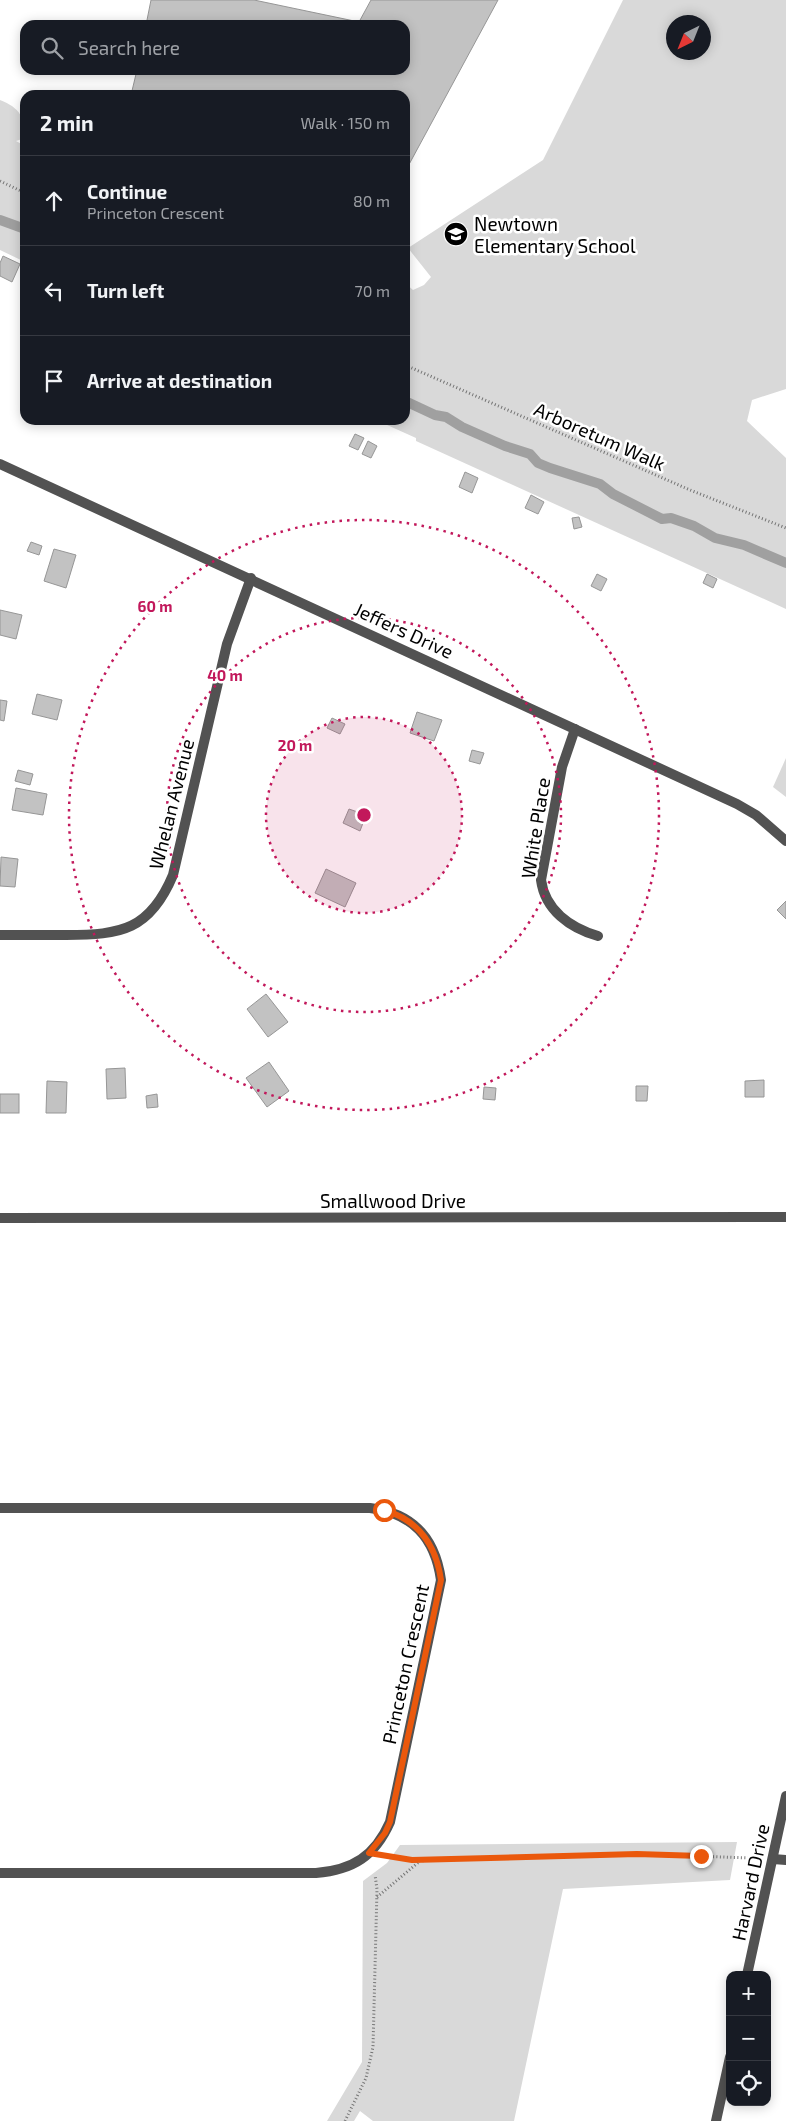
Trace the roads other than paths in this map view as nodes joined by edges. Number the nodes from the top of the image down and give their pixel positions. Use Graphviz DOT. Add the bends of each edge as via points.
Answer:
graph roads {
  1 [pos="0,464"];
  2 [pos="251,578"];
  3 [pos="575,729"];
  4 [pos="786,841"];
  5 [pos="0,935"];
  6 [pos="598,936"];
  7 [pos="786,1217"];
  8 [pos="0,1218"];
  9 [pos="0,1508"];
  10 [pos="786,1796"];
  11 [pos="772,1859"];
  12 [pos="786,1860"];
  13 [pos="0,1873"];
  14 [pos="749,1971"];
  15 [pos="729,2061"];
  16 [pos="716,2121"];
  1 -- 2 [label="street, Jeffers Drive"];
  2 -- 3 [label="street, Jeffers Drive"];
  2 -- 5 [label="street, Whelan Avenue" via="227,644 173,875 158,904 134,925 112,933"];
  3 -- 4 [label="street, Jeffers Drive" via="737,804 756,815"];
  3 -- 6 [label="street, White Place" via="562,767 542,880 543,892 550,905 572,925"];
  7 -- 8 [label="street, Smallwood Drive"];
  9 -- 13 [label="street, Princeton Crescent" via="370,1508 400,1515 413,1524 424,1536 439,1565 441,1580 390,1822 369,1853 344,1868 316,1873"];
  10 -- 11 [label="street, Harvard Drive"];
  11 -- 12 [label="street"];
  11 -- 14 [label="street, Harvard Drive"];
  15 -- 16 [label="street"];
}
